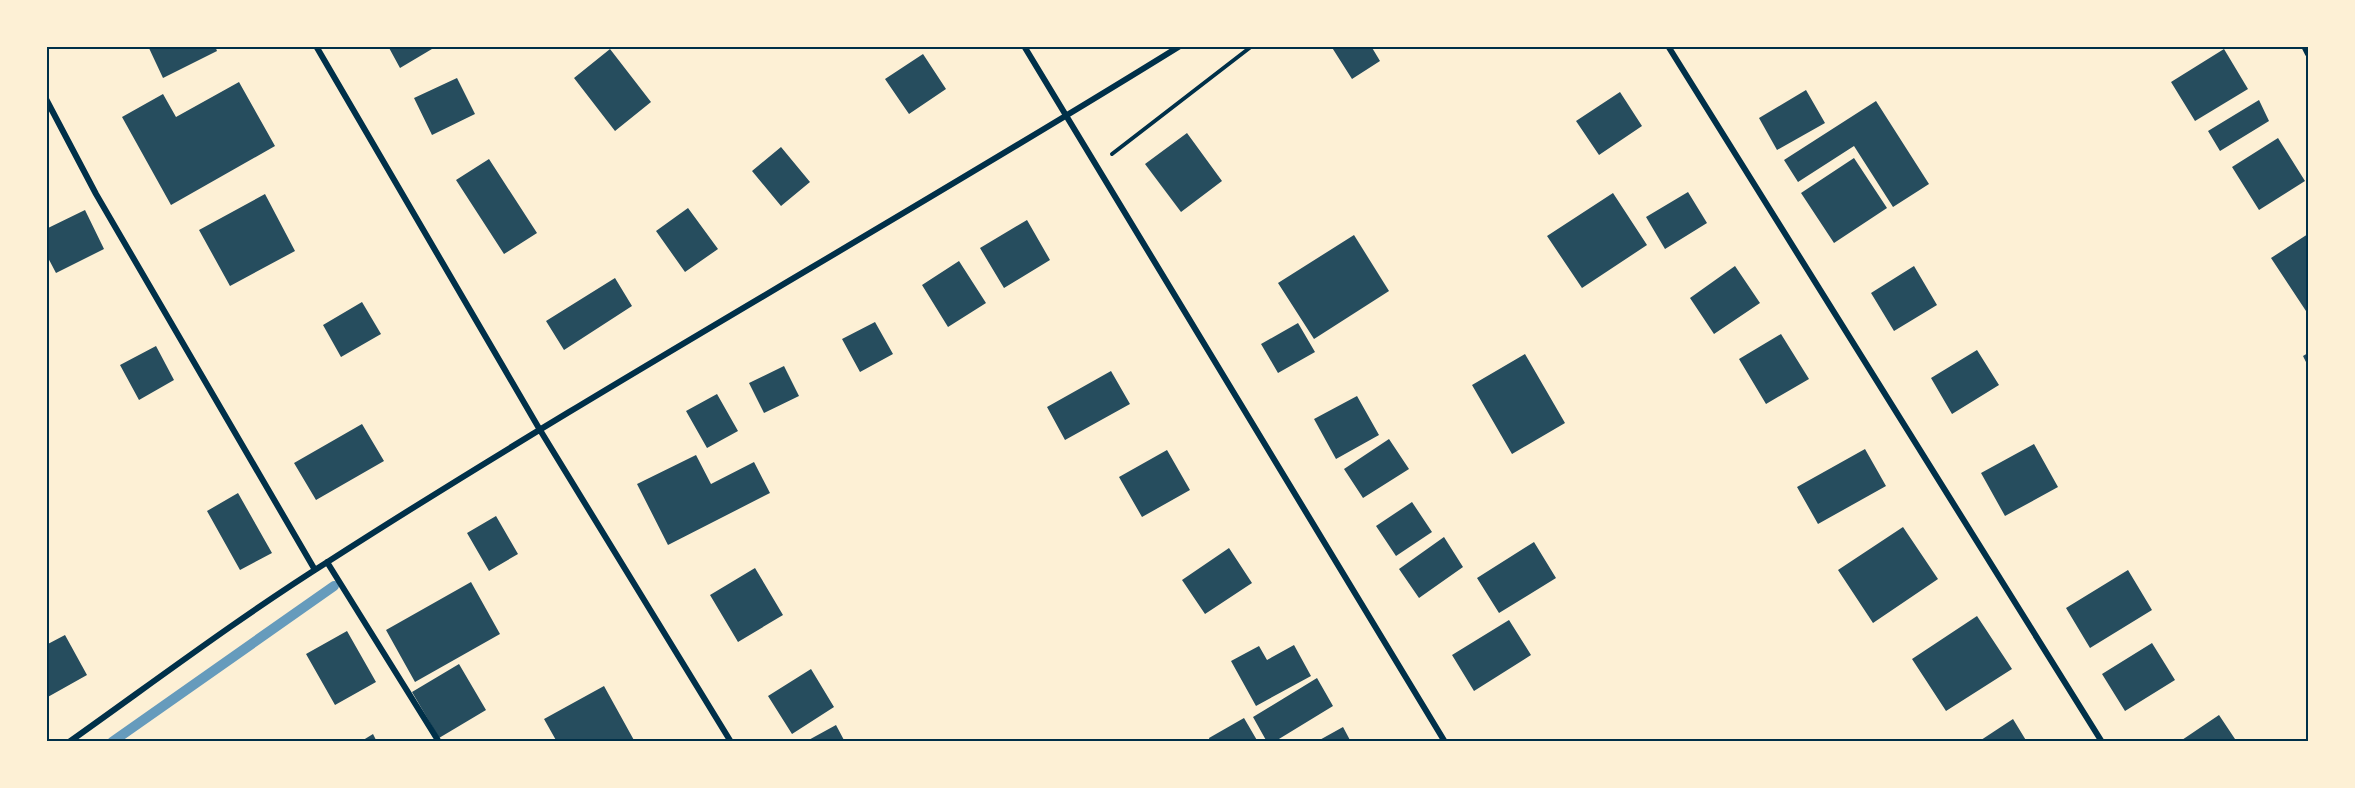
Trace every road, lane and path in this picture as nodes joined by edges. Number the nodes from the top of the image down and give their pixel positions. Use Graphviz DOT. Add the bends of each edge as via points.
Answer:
graph roads {
  1 [pos="316,46"];
  2 [pos="1024,46"];
  3 [pos="1180,46"];
  4 [pos="1252,46"];
  5 [pos="1668,46"];
  6 [pos="2304,46"];
  7 [pos="2308,54"];
  8 [pos="46,99"];
  9 [pos="1068,116"];
  10 [pos="1097,165"];
  11 [pos="540,430"];
  12 [pos="327,562"];
  13 [pos="315,570"];
  14 [pos="69,741"];
  15 [pos="439,741"];
  16 [pos="731,741"];
  17 [pos="1445,741"];
  18 [pos="2102,741"];
  1 -- 11 [label="street"];
  2 -- 9 [label="street"];
  3 -- 9 [label="street"];
  4 -- 10 [label="path"];
  5 -- 18 [label="street"];
  6 -- 7 [label="street"];
  8 -- 13 [label="street" via="96,194"];
  9 -- 10 [label="street"];
  9 -- 11 [label="street"];
  10 -- 17 [label="street"];
  11 -- 12 [label="street"];
  11 -- 16 [label="street"];
  12 -- 13 [label="street"];
  12 -- 15 [label="street"];
  13 -- 14 [label="street"];
}
